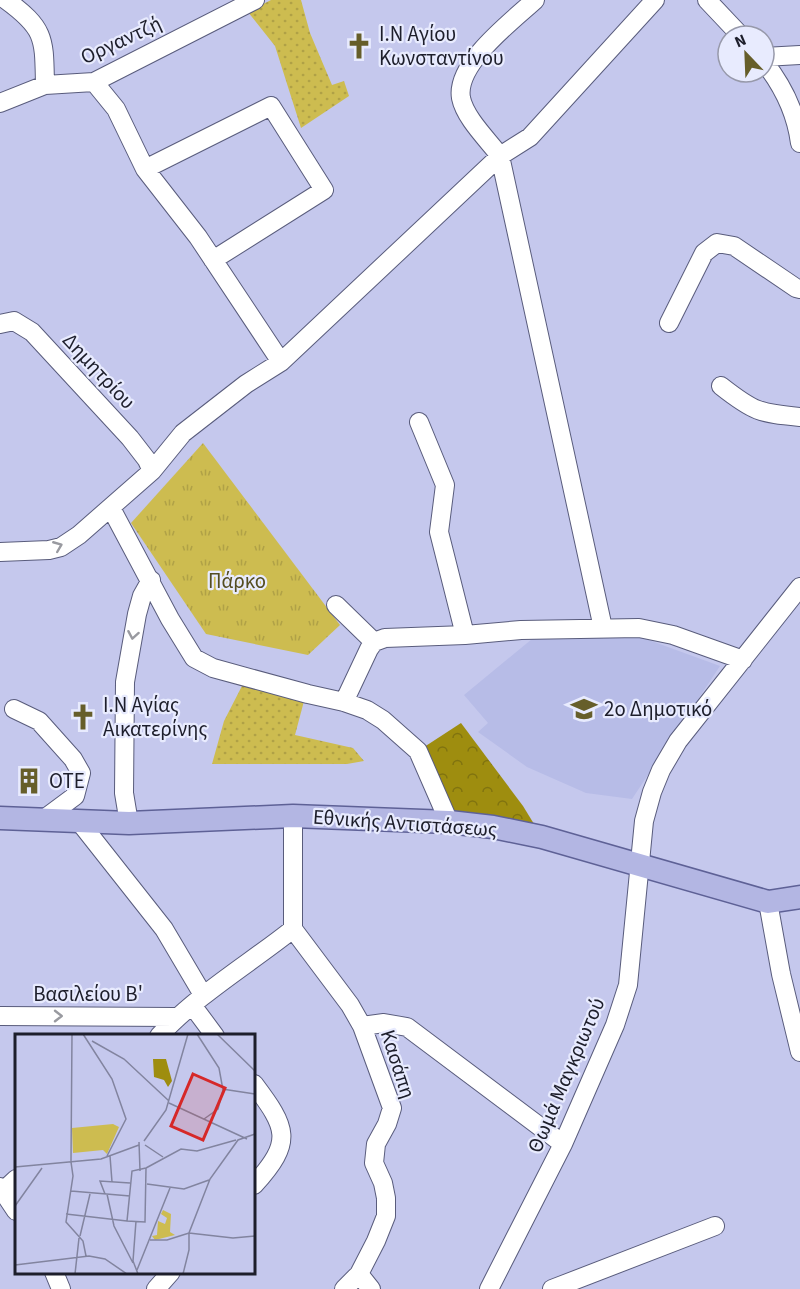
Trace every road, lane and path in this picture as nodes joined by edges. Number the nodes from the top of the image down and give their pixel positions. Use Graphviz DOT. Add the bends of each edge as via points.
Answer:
graph roads {
  1 [pos="6,0"];
  2 [pos="255,0"];
  3 [pos="534,0"];
  4 [pos="654,0"];
  5 [pos="707,0"];
  6 [pos="730,24"];
  7 [pos="800,55"];
  8 [pos="776,56"];
  9 [pos="776,78"];
  10 [pos="94,82"];
  11 [pos="45,85"];
  12 [pos="0,103"];
  13 [pos="800,143"];
  14 [pos="500,156"];
  15 [pos="145,169"];
  16 [pos="213,260"];
  17 [pos="800,289"];
  18 [pos="669,323"];
  19 [pos="0,324"];
  20 [pos="281,362"];
  21 [pos="721,386"];
  22 [pos="800,417"];
  23 [pos="419,422"];
  24 [pos="152,471"];
  25 [pos="111,508"];
  26 [pos="0,552"];
  27 [pos="151,580"];
  28 [pos="800,587"];
  29 [pos="336,605"];
  30 [pos="603,628"];
  31 [pos="465,635"];
  32 [pos="374,642"];
  33 [pos="744,660"];
  34 [pos="344,702"];
  35 [pos="14,710"];
  36 [pos="293,816"];
  37 [pos="0,818"];
  38 [pos="44,819"];
  39 [pos="78,820"];
  40 [pos="449,822"];
  41 [pos="129,823"];
  42 [pos="638,864"];
  43 [pos="800,897"];
  44 [pos="768,902"];
  45 [pos="293,929"];
  46 [pos="198,1000"];
  47 [pos="0,1016"];
  48 [pos="175,1017"];
  49 [pos="362,1026"];
  50 [pos="160,1034"];
  51 [pos="215,1034"];
  52 [pos="800,1052"];
  53 [pos="255,1085"];
  54 [pos="563,1144"];
  55 [pos="15,1180"];
  56 [pos="255,1184"];
  57 [pos="1,1191"];
  58 [pos="15,1210"];
  59 [pos="715,1226"];
  60 [pos="55,1274"];
  61 [pos="169,1274"];
  62 [pos="359,1274"];
  63 [pos="61,1289"];
  64 [pos="156,1289"];
  65 [pos="344,1289"];
  66 [pos="371,1289"];
  67 [pos="489,1289"];
  68 [pos="552,1289"];
  1 -- 11 [label="street" via="22,11 40,34 44,44"];
  2 -- 10 [label="street, Οργαντζή"];
  3 -- 14 [label="street" via="476,56 463,78 461,98 471,120"];
  4 -- 14 [label="street" via="530,136"];
  5 -- 6 [label="street"];
  7 -- 8 [label="street"];
  9 -- 13 [label="street" via="797,122"];
  10 -- 11 [label="street, Οργαντζή"];
  10 -- 15 [label="street" via="116,109"];
  11 -- 12 [label="street, Οργαντζή"];
  14 -- 20 [label="street"];
  14 -- 30 [label="street"];
  15 -- 16 [label="street"];
  15 -- 16 [label="street" via="271,106 324,190"];
  16 -- 20 [label="street"];
  17 -- 18 [label="street" via="734,246 717,243 704,252"];
  19 -- 24 [label="street, Δημητρίου" via="14,321 32,332 130,438"];
  20 -- 24 [label="street" via="183,433"];
  21 -- 22 [label="street" via="745,406 760,412"];
  23 -- 31 [label="street" via="445,485 440,532"];
  24 -- 25 [label="street"];
  26 -- 25 [label="street, one-way" via="61,547"];
  25 -- 27 [label="street"];
  27 -- 34 [label="street" via="194,658 213,668"];
  27 -- 41 [label="street, one-way" via="136,614 125,682 124,794"];
  28 -- 33 [label="street, Θωμά Μαγκριωτού"];
  29 -- 32 [label="street"];
  30 -- 31 [label="street"];
  30 -- 33 [label="street" via="639,628 673,635"];
  31 -- 32 [label="street" via="385,638"];
  32 -- 34 [label="street"];
  33 -- 42 [label="street, Θωμά Μαγκριωτού" via="678,741 661,770 644,821"];
  34 -- 40 [label="street" via="383,720 418,751"];
  35 -- 38 [label="street" via="39,721 81,773 75,796"];
  36 -- 40 [label="main road, Εθνικής Αντιστάσεως"];
  36 -- 41 [label="main road, Εθνικής Αντιστάσεως"];
  36 -- 45 [label="street"];
  37 -- 38 [label="main road, Εθνικής Αντιστάσεως"];
  38 -- 39 [label="main road, Εθνικής Αντιστάσεως"];
  39 -- 41 [label="main road, Εθνικής Αντιστάσεως"];
  39 -- 46 [label="street" via="164,929"];
  40 -- 42 [label="main road, Εθνικής Αντιστάσεως" via="542,837"];
  42 -- 44 [label="main road, Εθνικής Αντιστάσεως"];
  42 -- 54 [label="street, Θωμά Μαγκριωτού" via="628,985"];
  43 -- 44 [label="main road, Εθνικής Αντιστάσεως"];
  44 -- 52 [label="street"];
  45 -- 46 [label="street"];
  45 -- 49 [label="street, Κασάπη"];
  46 -- 48 [label="street"];
  46 -- 51 [label="street"];
  47 -- 48 [label="street, Βασιλείου Β', one-way"];
  48 -- 50 [label="street"];
  49 -- 54 [label="street" via="384,1023 407,1027"];
  49 -- 62 [label="street, Κασάπη" via="392,1108 376,1144 374,1163 387,1198 386,1216"];
  53 -- 56 [label="street" via="283,1130 277,1155"];
  54 -- 67 [label="street, Θωμά Μαγκριωτού"];
  55 -- 57 [label="street"];
  57 -- 58 [label="street"];
  59 -- 68 [label="street"];
  60 -- 63 [label="street"];
  61 -- 64 [label="street"];
  62 -- 65 [label="street, Κασάπη"];
  62 -- 66 [label="street"];
}
